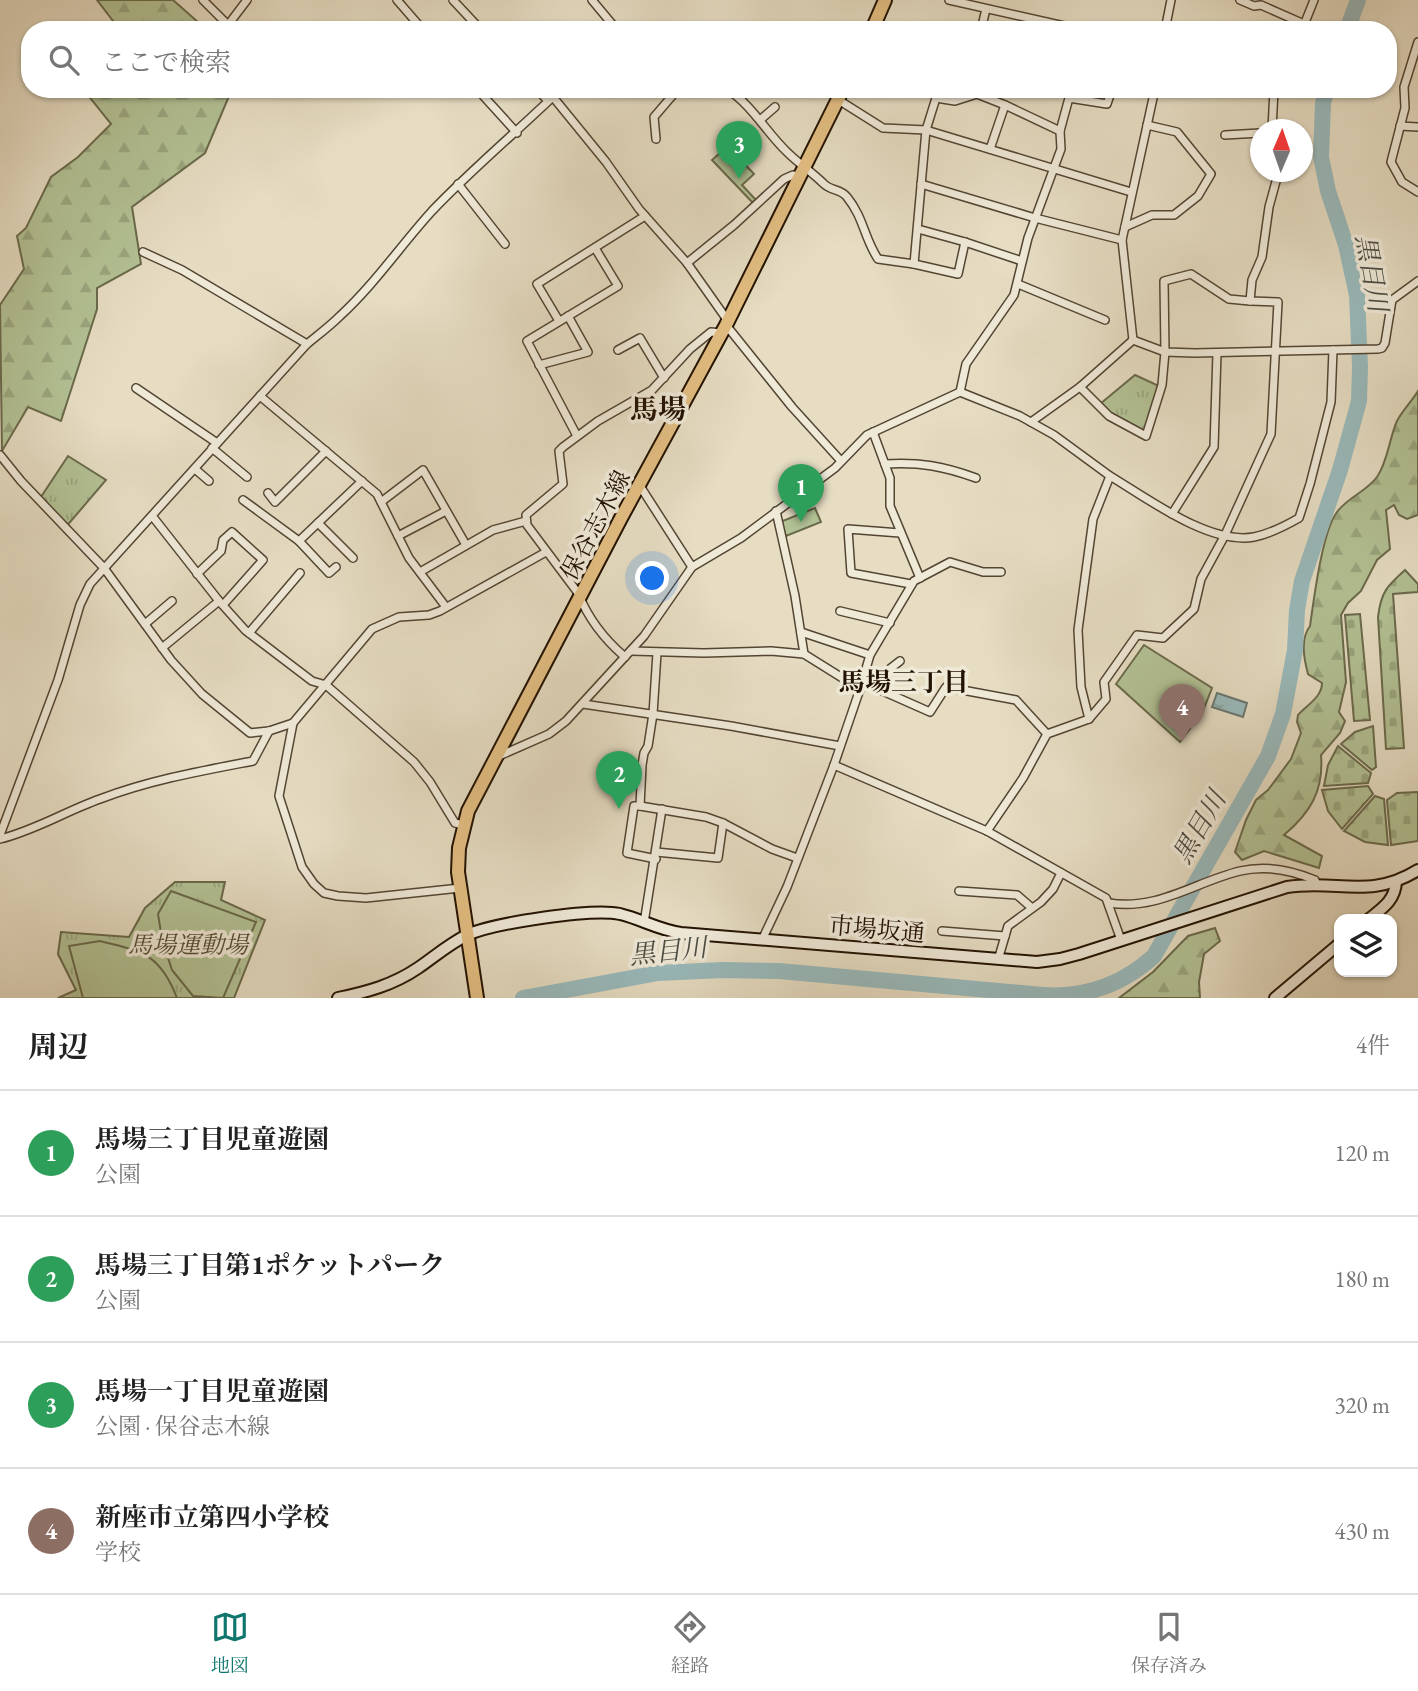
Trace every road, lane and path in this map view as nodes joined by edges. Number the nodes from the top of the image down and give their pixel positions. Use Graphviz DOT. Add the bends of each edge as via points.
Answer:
graph roads {
  1 [pos="203,0"];
  2 [pos="247,0"];
  3 [pos="397,0"];
  4 [pos="453,0"];
  5 [pos="592,0"];
  6 [pos="885,0"];
  7 [pos="948,0"];
  8 [pos="1171,0"];
  9 [pos="1240,0"];
  10 [pos="1314,0"];
  11 [pos="986,9"];
  12 [pos="224,21"];
  13 [pos="231,21"];
  14 [pos="415,21"];
  15 [pos="473,21"];
  16 [pos="610,21"];
  17 [pos="876,21"];
  18 [pos="983,21"];
  19 [pos="1041,21"];
  20 [pos="1167,21"];
  21 [pos="1292,21"];
  22 [pos="1305,21"];
  23 [pos="1418,43"];
  24 [pos="485,98"];
  25 [pos="550,98"];
  26 [pos="670,98"];
  27 [pos="740,98"];
  28 [pos="838,98"];
  29 [pos="845,98"];
  30 [pos="936,98"];
  31 [pos="936,98"];
  32 [pos="962,98"];
  33 [pos="990,98"];
  34 [pos="1069,98"];
  35 [pos="1069,98"];
  36 [pos="1109,98"];
  37 [pos="1153,98"];
  38 [pos="1274,98"];
  39 [pos="1005,105"];
  40 [pos="775,107"];
  41 [pos="1273,119"];
  42 [pos="760,120"];
  43 [pos="1147,125"];
  44 [pos="1400,126"];
  45 [pos="1418,127"];
  46 [pos="926,130"];
  47 [pos="1060,131"];
  48 [pos="517,132"];
  49 [pos="1250,134"];
  50 [pos="1225,135"];
  51 [pos="656,139"];
  52 [pos="990,149"];
  53 [pos="1054,170"];
  54 [pos="802,171"];
  55 [pos="1276,182"];
  56 [pos="458,184"];
  57 [pos="921,184"];
  58 [pos="1131,192"];
  59 [pos="1418,192"];
  60 [pos="645,216"];
  61 [pos="1035,218"];
  62 [pos="1125,227"];
  63 [pos="918,229"];
  64 [pos="1122,240"];
  65 [pos="965,242"];
  66 [pos="505,244"];
  67 [pos="595,248"];
  68 [pos="143,252"];
  69 [pos="1022,261"];
  70 [pos="687,263"];
  71 [pos="914,264"];
  72 [pos="1418,281"];
  73 [pos="1018,284"];
  74 [pos="1251,301"];
  75 [pos="568,316"];
  76 [pos="1105,320"];
  77 [pos="559,321"];
  78 [pos="726,326"];
  79 [pos="1133,340"];
  80 [pos="307,344"];
  81 [pos="618,350"];
  82 [pos="1335,350"];
  83 [pos="1165,352"];
  84 [pos="1276,352"];
  85 [pos="1217,353"];
  86 [pos="539,365"];
  87 [pos="664,378"];
  88 [pos="1080,387"];
  89 [pos="136,388"];
  90 [pos="960,392"];
  91 [pos="260,396"];
  92 [pos="1031,422"];
  93 [pos="873,432"];
  94 [pos="577,436"];
  95 [pos="215,446"];
  96 [pos="326,451"];
  97 [pos="0,455"];
  98 [pos="841,461"];
  99 [pos="884,464"];
  100 [pos="195,469"];
  101 [pos="1110,476"];
  102 [pos="247,477"];
  103 [pos="976,478"];
  104 [pos="209,481"];
  105 [pos="362,481"];
  106 [pos="640,486"];
  107 [pos="268,493"];
  108 [pos="243,500"];
  109 [pos="381,502"];
  110 [pos="446,511"];
  111 [pos="776,511"];
  112 [pos="1172,514"];
  113 [pos="153,517"];
  114 [pos="526,522"];
  115 [pos="318,523"];
  116 [pos="900,533"];
  117 [pos="1225,535"];
  118 [pos="398,536"];
  119 [pos="299,541"];
  120 [pos="466,545"];
  121 [pos="546,552"];
  122 [pos="353,558"];
  123 [pos="336,567"];
  124 [pos="692,567"];
  125 [pos="104,568"];
  126 [pos="420,572"];
  127 [pos="1001,572"];
  128 [pos="300,573"];
  129 [pos="197,574"];
  130 [pos="920,578"];
  131 [pos="911,584"];
  132 [pos="580,598"];
  133 [pos="172,601"];
  134 [pos="221,603"];
  135 [pos="446,607"];
  136 [pos="839,611"];
  137 [pos="890,623"];
  138 [pos="145,624"];
  139 [pos="800,632"];
  140 [pos="249,634"];
  141 [pos="162,648"];
  142 [pos="657,653"];
  143 [pos="628,654"];
  144 [pos="804,654"];
  145 [pos="870,655"];
  146 [pos="900,661"];
  147 [pos="326,685"];
  148 [pos="869,685"];
  149 [pos="860,689"];
  150 [pos="583,704"];
  151 [pos="653,714"];
  152 [pos="1089,719"];
  153 [pos="293,723"];
  154 [pos="269,732"];
  155 [pos="1047,734"];
  156 [pos="840,746"];
  157 [pos="495,757"];
  158 [pos="834,765"];
  159 [pos="639,806"];
  160 [pos="662,809"];
  161 [pos="723,823"];
  162 [pos="463,825"];
  163 [pos="987,831"];
  164 [pos="0,837"];
  165 [pos="656,855"];
  166 [pos="797,858"];
  167 [pos="1418,870"];
  168 [pos="1061,873"];
  169 [pos="1395,882"];
  170 [pos="1317,885"];
  171 [pos="460,888"];
  172 [pos="958,891"];
  173 [pos="1109,902"];
  174 [pos="1032,908"];
  175 [pos="1375,914"];
  176 [pos="645,923"];
  177 [pos="942,931"];
  178 [pos="467,935"];
  179 [pos="1005,936"];
  180 [pos="1126,938"];
  181 [pos="762,940"];
  182 [pos="1334,948"];
  183 [pos="998,960"];
  184 [pos="338,998"];
  185 [pos="477,998"];
  186 [pos="1275,998"];
  1 -- 12 [label="street"];
  2 -- 13 [label="street"];
  3 -- 14 [label="street"];
  4 -- 15 [label="street"];
  5 -- 16 [label="street"];
  6 -- 17 [label="main road"];
  7 -- 11 [label="street"];
  8 -- 20 [label="street"];
  9 -- 21 [label="street"];
  10 -- 22 [label="street"];
  11 -- 18 [label="street"];
  11 -- 19 [label="street"];
  23 -- 44 [label="street" via="1404,86"];
  24 -- 48 [label="street"];
  25 -- 48 [label="street"];
  25 -- 60 [label="street"];
  26 -- 51 [label="street" via="654,117"];
  27 -- 42 [label="street"];
  28 -- 54 [label="main road, 保谷志木線"];
  29 -- 46 [label="street" via="883,128"];
  30 -- 32 [label="street"];
  31 -- 46 [label="street"];
  33 -- 39 [label="street"];
  34 -- 47 [label="street"];
  35 -- 36 [label="street" via="1107,104"];
  37 -- 43 [label="street"];
  38 -- 41 [label="street"];
  39 -- 47 [label="street"];
  39 -- 52 [label="street"];
  40 -- 42 [label="street"];
  42 -- 54 [label="street"];
  43 -- 58 [label="street"];
  43 -- 62 [label="street" via="1177,132 1211,174 1198,196 1174,215 1152,215"];
  44 -- 45 [label="street"];
  44 -- 59 [label="street" via="1391,162 1402,182"];
  46 -- 52 [label="street"];
  46 -- 57 [label="street"];
  47 -- 53 [label="street" via="1061,149"];
  48 -- 56 [label="street"];
  49 -- 50 [label="street"];
  52 -- 53 [label="street"];
  53 -- 58 [label="street"];
  53 -- 61 [label="street"];
  54 -- 70 [label="street" via="784,179"];
  54 -- 71 [label="street" via="845,193 878,259"];
  54 -- 78 [label="main road, 保谷志木線"];
  55 -- 74 [label="street"];
  56 -- 66 [label="street"];
  56 -- 80 [label="street" via="341,316"];
  57 -- 61 [label="street"];
  57 -- 63 [label="street"];
  58 -- 62 [label="street"];
  60 -- 67 [label="street"];
  60 -- 70 [label="street"];
  61 -- 64 [label="street"];
  61 -- 69 [label="street"];
  62 -- 64 [label="street"];
  63 -- 65 [label="street"];
  63 -- 71 [label="street"];
  64 -- 79 [label="street"];
  65 -- 69 [label="street"];
  65 -- 71 [label="street" via="958,274"];
  67 -- 75 [label="street" via="618,286"];
  67 -- 77 [label="street" via="537,285"];
  68 -- 80 [label="street"];
  69 -- 73 [label="street"];
  70 -- 78 [label="street"];
  72 -- 82 [label="street" via="1392,300 1382,348"];
  73 -- 76 [label="street"];
  73 -- 90 [label="street" via="966,364"];
  74 -- 83 [label="street" via="1229,299 1191,274 1164,281"];
  74 -- 84 [label="street" via="1278,302"];
  75 -- 77 [label="street"];
  75 -- 86 [label="street" via="588,352"];
  77 -- 86 [label="street" via="527,341"];
  78 -- 87 [label="street" via="711,332"];
  78 -- 98 [label="street"];
  78 -- 106 [label="main road, 保谷志木線"];
  79 -- 83 [label="street"];
  79 -- 88 [label="street"];
  80 -- 91 [label="street"];
  81 -- 87 [label="street" via="640,338"];
  82 -- 84 [label="street"];
  82 -- 117 [label="street" via="1331,402 1299,518 1252,537"];
  83 -- 85 [label="street"];
  83 -- 88 [label="street" via="1162,385 1146,436 1109,416"];
  84 -- 85 [label="street"];
  84 -- 117 [label="street" via="1272,430"];
  85 -- 112 [label="street" via="1214,447"];
  86 -- 94 [label="street"];
  87 -- 94 [label="street"];
  88 -- 92 [label="street"];
  89 -- 95 [label="street"];
  90 -- 92 [label="street"];
  90 -- 93 [label="street"];
  91 -- 95 [label="street"];
  91 -- 96 [label="street"];
  92 -- 101 [label="street"];
  93 -- 98 [label="street"];
  93 -- 99 [label="street"];
  94 -- 114 [label="street" via="559,451 563,484 526,515"];
  95 -- 100 [label="street"];
  95 -- 102 [label="street"];
  96 -- 105 [label="street"];
  96 -- 107 [label="street" via="275,502"];
  97 -- 125 [label="street"];
  98 -- 111 [label="street"];
  99 -- 103 [label="street" via="940,465 964,469"];
  99 -- 116 [label="street" via="890,478 890,506"];
  100 -- 104 [label="street"];
  100 -- 113 [label="street"];
  101 -- 112 [label="street"];
  101 -- 152 [label="street" via="1093,519 1078,630 1081,687"];
  105 -- 109 [label="street"];
  105 -- 115 [label="street"];
  106 -- 124 [label="street"];
  106 -- 132 [label="main road, 保谷志木線"];
  108 -- 119 [label="street"];
  109 -- 110 [label="street" via="423,470"];
  109 -- 118 [label="street"];
  110 -- 118 [label="street"];
  110 -- 120 [label="street"];
  111 -- 124 [label="street"];
  111 -- 139 [label="street"];
  112 -- 117 [label="street"];
  113 -- 125 [label="street"];
  113 -- 129 [label="street"];
  114 -- 120 [label="street" via="493,530"];
  114 -- 121 [label="street"];
  115 -- 119 [label="street"];
  115 -- 122 [label="street"];
  116 -- 130 [label="street"];
  116 -- 131 [label="street" via="848,529 851,573"];
  117 -- 152 [label="street" via="1201,579 1194,608 1163,638 1137,635 1104,682 1105,699"];
  118 -- 126 [label="street"];
  119 -- 123 [label="street" via="329,573"];
  120 -- 126 [label="street"];
  121 -- 132 [label="street"];
  121 -- 135 [label="street"];
  124 -- 143 [label="street"];
  125 -- 138 [label="street"];
  125 -- 164 [label="street" via="80,605 58,680"];
  126 -- 135 [label="street"];
  127 -- 130 [label="street" via="950,562"];
  128 -- 140 [label="street"];
  129 -- 134 [label="street"];
  129 -- 134 [label="street" via="221,551 223,540 232,532 263,560"];
  130 -- 131 [label="street"];
  131 -- 137 [label="street"];
  132 -- 143 [label="street" via="604,637"];
  132 -- 157 [label="main road, 保谷志木線"];
  133 -- 138 [label="street"];
  134 -- 140 [label="street"];
  134 -- 141 [label="street"];
  135 -- 147 [label="street" via="429,615 399,617 372,629"];
  136 -- 137 [label="street"];
  137 -- 145 [label="street"];
  138 -- 141 [label="street"];
  139 -- 144 [label="street"];
  139 -- 145 [label="street"];
  140 -- 147 [label="street" via="312,681"];
  141 -- 154 [label="street" via="202,694 250,733"];
  142 -- 143 [label="street"];
  142 -- 144 [label="street"];
  142 -- 151 [label="street"];
  143 -- 150 [label="street"];
  144 -- 149 [label="street"];
  145 -- 149 [label="street"];
  146 -- 148 [label="street"];
  147 -- 153 [label="street"];
  147 -- 162 [label="street" via="414,762 455,823"];
  148 -- 149 [label="street"];
  148 -- 155 [label="street" via="930,712 946,687 1016,700"];
  149 -- 156 [label="street"];
  150 -- 151 [label="street"];
  150 -- 157 [label="street" via="549,734"];
  151 -- 156 [label="street"];
  151 -- 159 [label="street"];
  152 -- 155 [label="street"];
  153 -- 154 [label="street"];
  153 -- 171 [label="street" via="279,796 302,867 314,884 324,893 366,898"];
  154 -- 164 [label="street" via="253,761 166,777 99,799 26,832"];
  155 -- 163 [label="street"];
  156 -- 158 [label="street"];
  157 -- 162 [label="main road, 保谷志木線"];
  158 -- 163 [label="street"];
  158 -- 166 [label="street"];
  159 -- 160 [label="street"];
  159 -- 165 [label="street" via="634,806 627,853"];
  160 -- 161 [label="street"];
  160 -- 165 [label="street"];
  161 -- 165 [label="street" via="718,858"];
  161 -- 166 [label="street"];
  162 -- 171 [label="main road, 保谷志木線"];
  163 -- 168 [label="street"];
  165 -- 176 [label="street"];
  166 -- 181 [label="street"];
  167 -- 169 [label="street, 市場坂通"];
  168 -- 173 [label="street"];
  168 -- 174 [label="street" via="1053,889"];
  169 -- 170 [label="street, 市場坂通" via="1365,888"];
  169 -- 175 [label="street" via="1394,896"];
  170 -- 173 [label="street" via="1315,880 1285,870 1263,869 1240,871 1163,900 1125,905"];
  170 -- 180 [label="street, 市場坂通" via="1277,890"];
  171 -- 178 [label="main road, 保谷志木線"];
  172 -- 174 [label="street" via="1017,895"];
  173 -- 180 [label="street"];
  174 -- 179 [label="street" via="1009,926"];
  176 -- 178 [label="street, 市場坂通" via="596,912"];
  176 -- 181 [label="street, 市場坂通" via="669,932"];
  177 -- 179 [label="street"];
  178 -- 184 [label="street, 市場坂通" via="398,980"];
  178 -- 185 [label="main road, 保谷志木線"];
  179 -- 183 [label="street"];
  180 -- 183 [label="street, 市場坂通" via="1060,959"];
  181 -- 183 [label="street, 市場坂通"];
  182 -- 186 [label="street"];
}
